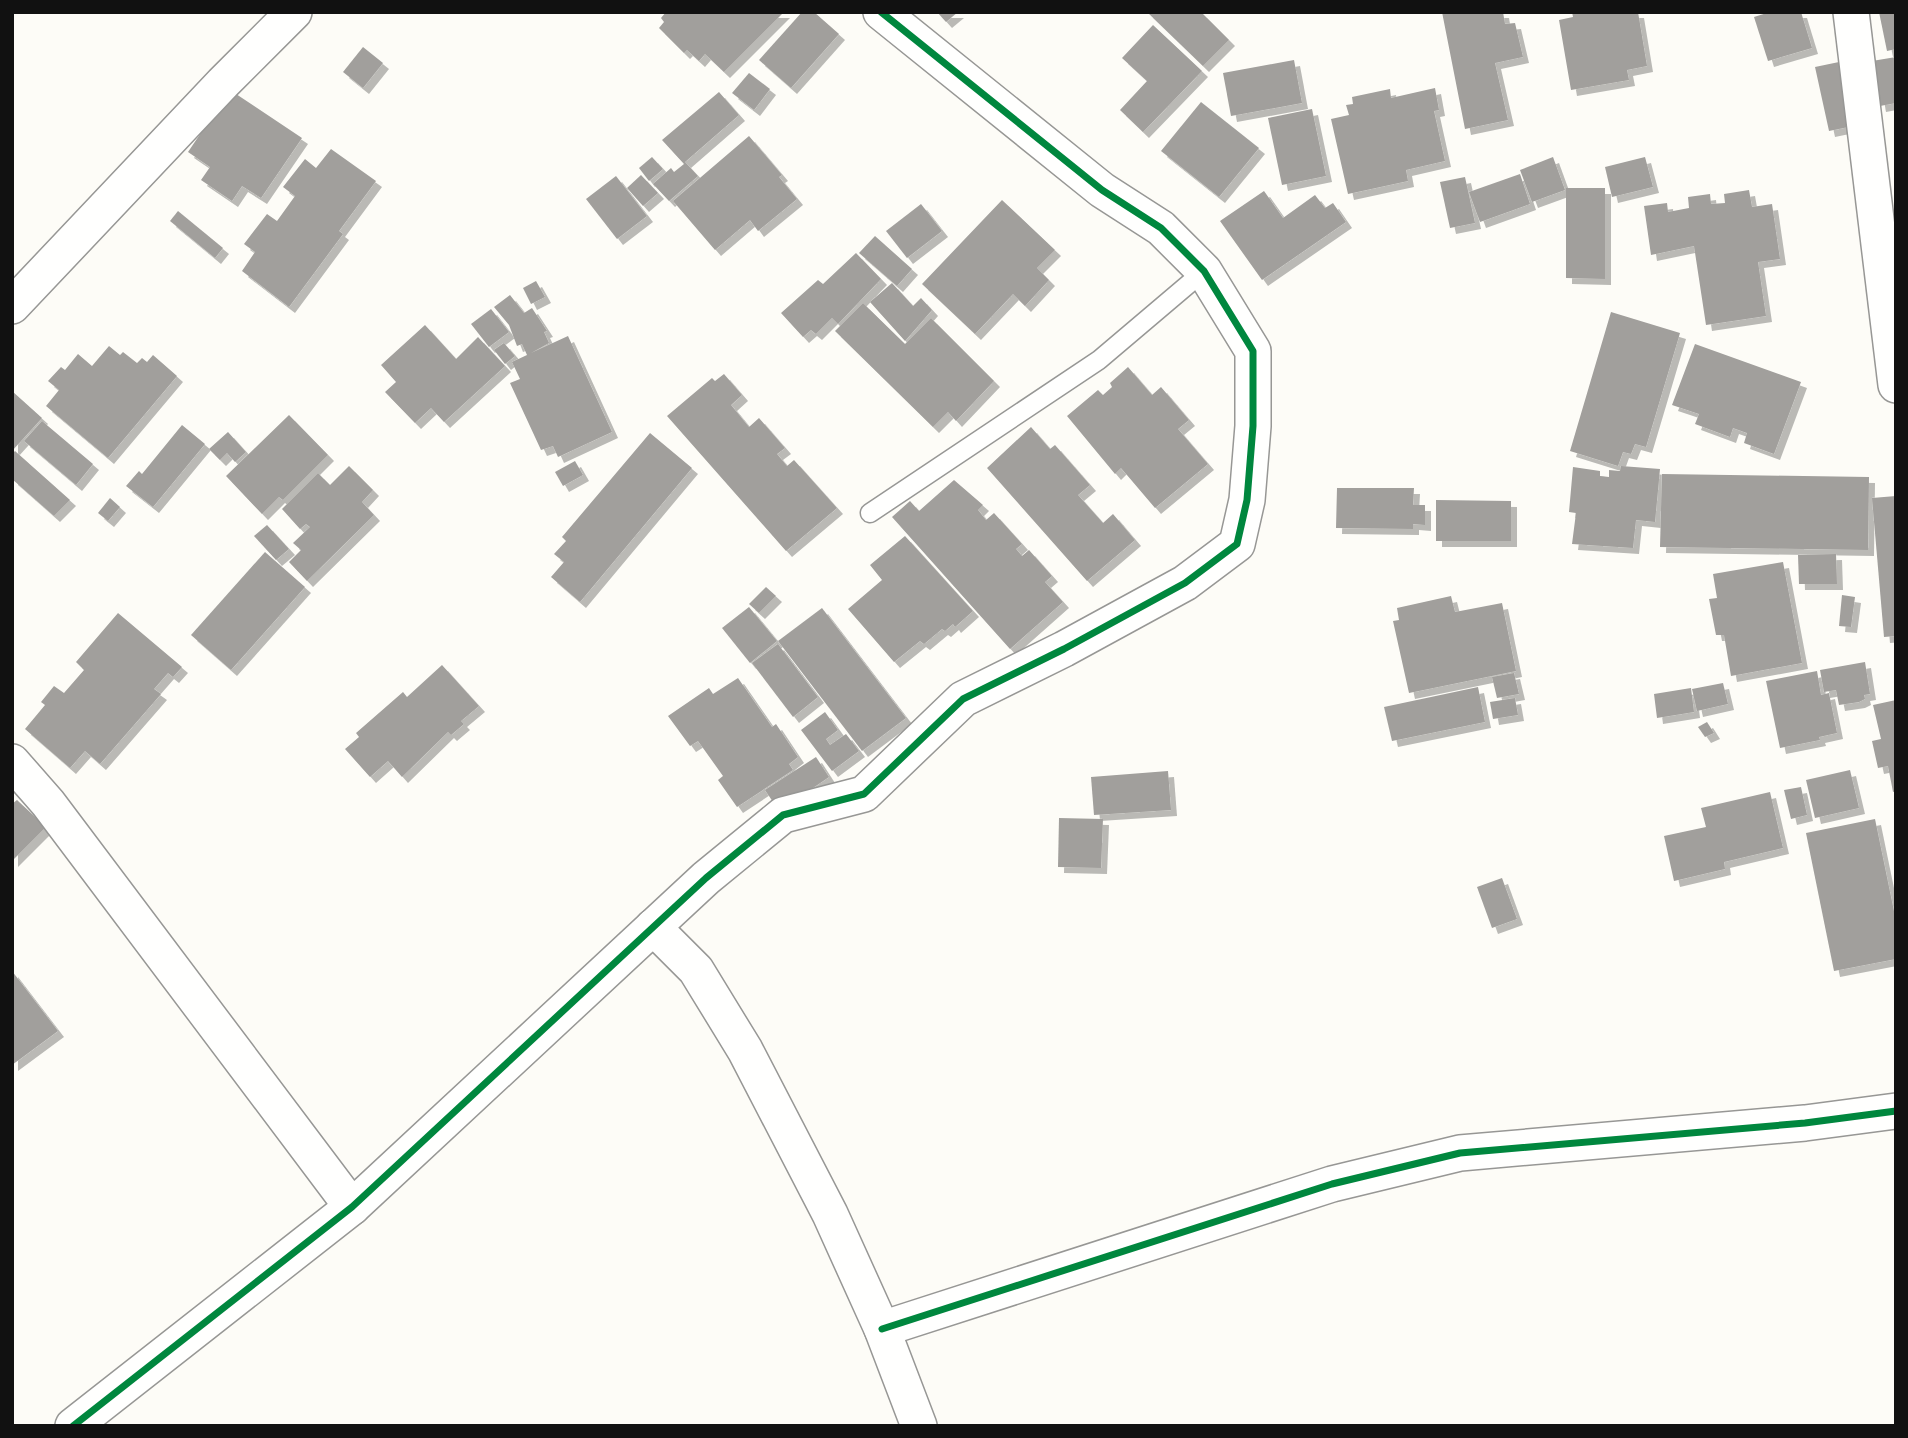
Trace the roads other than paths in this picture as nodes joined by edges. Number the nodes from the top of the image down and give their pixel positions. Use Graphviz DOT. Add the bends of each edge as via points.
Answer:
graph roads {
  1 [pos="294,12"];
  2 [pos="881,12"];
  3 [pos="1851,12"];
  4 [pos="1204,271"];
  5 [pos="12,306"];
  6 [pos="1896,385"];
  7 [pos="870,513"];
  8 [pos="12,762"];
  9 [pos="653,927"];
  10 [pos="1896,1111"];
  11 [pos="352,1207"];
  12 [pos="882,1329"];
  13 [pos="73,1426"];
  14 [pos="919,1426"];
  1 -- 5 [label="street"];
  2 -- 4 [label="street" via="1102,190 1161,228"];
  3 -- 6 [label="street"];
  4 -- 7 [label="lane" via="1099,360"];
  4 -- 9 [label="street" via="1253,351 1247,500 1237,544 1173,590 962,699 864,794 783,815"];
  8 -- 11 [label="street" via="48,803"];
  9 -- 11 [label="street"];
  9 -- 12 [label="street" via="696,970 745,1050 830,1214"];
  10 -- 12 [label="street" via="1805,1124 1460,1153 1332,1184"];
  11 -- 13 [label="street"];
  12 -- 14 [label="street"];
}
